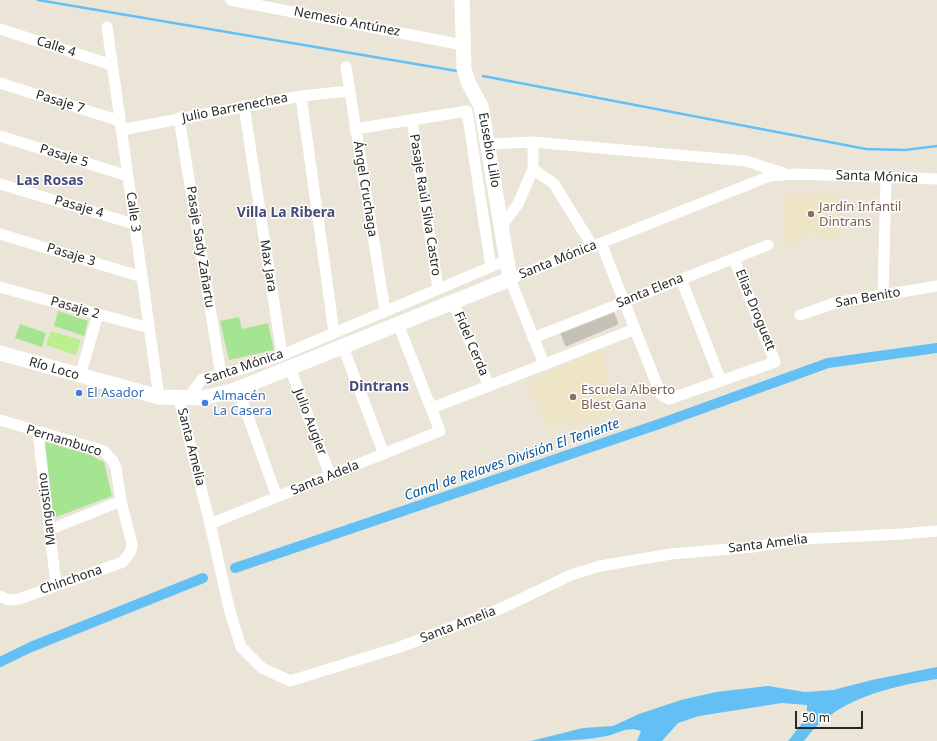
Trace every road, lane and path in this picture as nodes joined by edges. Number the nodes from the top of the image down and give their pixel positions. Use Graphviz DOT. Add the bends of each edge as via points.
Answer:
graph roads {
  1 [pos="231,0"];
  2 [pos="462,0"];
  3 [pos="107,27"];
  4 [pos="0,29"];
  5 [pos="463,45"];
  6 [pos="112,65"];
  7 [pos="346,67"];
  8 [pos="0,83"];
  9 [pos="349,91"];
  10 [pos="301,96"];
  11 [pos="244,106"];
  12 [pos="180,118"];
  13 [pos="412,120"];
  14 [pos="121,125"];
  15 [pos="355,129"];
  16 [pos="0,136"];
  17 [pos="533,142"];
  18 [pos="488,144"];
  19 [pos="533,169"];
  20 [pos="787,175"];
  21 [pos="128,176"];
  22 [pos="886,178"];
  23 [pos="937,180"];
  24 [pos="0,184"];
  25 [pos="134,224"];
  26 [pos="501,227"];
  27 [pos="0,234"];
  28 [pos="597,245"];
  29 [pos="768,245"];
  30 [pos="734,258"];
  31 [pos="507,260"];
  32 [pos="491,267"];
  33 [pos="142,277"];
  34 [pos="510,279"];
  35 [pos="681,279"];
  36 [pos="937,286"];
  37 [pos="0,287"];
  38 [pos="438,289"];
  39 [pos="883,295"];
  40 [pos="453,302"];
  41 [pos="624,302"];
  42 [pos="385,311"];
  43 [pos="98,314"];
  44 [pos="800,316"];
  45 [pos="398,324"];
  46 [pos="149,328"];
  47 [pos="634,329"];
  48 [pos="334,332"];
  49 [pos="533,338"];
  50 [pos="342,347"];
  51 [pos="0,353"];
  52 [pos="282,354"];
  53 [pos="544,364"];
  54 [pos="290,368"];
  55 [pos="220,375"];
  56 [pos="80,376"];
  57 [pos="720,381"];
  58 [pos="489,386"];
  59 [pos="238,389"];
  60 [pos="159,397"];
  61 [pos="184,399"];
  62 [pos="432,408"];
  63 [pos="0,420"];
  64 [pos="38,433"];
  65 [pos="384,454"];
  66 [pos="330,475"];
  67 [pos="277,497"];
  68 [pos="121,501"];
  69 [pos="210,524"];
  70 [pos="49,530"];
  71 [pos="937,531"];
  72 [pos="132,544"];
  73 [pos="56,584"];
  74 [pos="0,596"];
  1 -- 5 [label="street, Nemesio Antúnez"];
  2 -- 5 [label="street, Eusebio Lillo"];
  3 -- 6 [label="street, Calle 3"];
  4 -- 6 [label="street, Calle 4"];
  5 -- 18 [label="street, Eusebio Lillo" via="466,76 481,106"];
  6 -- 14 [label="street, Calle 3"];
  7 -- 9 [label="street, Ángel Cruchaga"];
  8 -- 14 [label="street, Pasaje 7"];
  9 -- 10 [label="street, Julio Barrenechea"];
  9 -- 15 [label="street, Ángel Cruchaga"];
  10 -- 11 [label="street, Julio Barrenechea"];
  10 -- 48 [label="street"];
  11 -- 12 [label="street, Julio Barrenechea"];
  11 -- 52 [label="street, Max Jara"];
  12 -- 14 [label="street, Julio Barrenechea"];
  12 -- 55 [label="street, Pasaje Sady Zañartu"];
  13 -- 15 [label="street"];
  13 -- 32 [label="street" via="467,111"];
  13 -- 38 [label="street, Pasaje Raúl Silva Castro"];
  14 -- 21 [label="street, Calle 3"];
  15 -- 42 [label="street, Ángel Cruchaga"];
  16 -- 21 [label="street, Pasaje 5"];
  17 -- 18 [label="street"];
  17 -- 19 [label="street"];
  17 -- 20 [label="street" via="746,161"];
  18 -- 26 [label="street, Eusebio Lillo"];
  19 -- 26 [label="street" via="518,204"];
  19 -- 28 [label="street" via="554,184"];
  20 -- 22 [label="street, Santa Mónica"];
  20 -- 28 [label="street, Santa Mónica" via="770,176"];
  21 -- 25 [label="street, Calle 3"];
  22 -- 23 [label="street, Santa Mónica"];
  22 -- 39 [label="street"];
  24 -- 25 [label="street, Pasaje 4"];
  25 -- 33 [label="street, Calle 3"];
  26 -- 31 [label="street, Eusebio Lillo"];
  27 -- 33 [label="street, Pasaje 3"];
  28 -- 34 [label="street, Santa Mónica"];
  28 -- 41 [label="street"];
  29 -- 30 [label="street, Santa Elena"];
  30 -- 35 [label="street, Santa Elena"];
  30 -- 57 [label="street, Elias Droguett" via="775,362"];
  31 -- 32 [label="street, Santa Mónica"];
  31 -- 34 [label="street, Eusebio Lillo"];
  32 -- 38 [label="street, Santa Mónica"];
  33 -- 46 [label="street, Calle 3"];
  34 -- 40 [label="street, Santa Mónica"];
  34 -- 49 [label="street"];
  35 -- 41 [label="street, Santa Elena"];
  35 -- 57 [label="street"];
  36 -- 39 [label="street, San Benito"];
  37 -- 43 [label="street, Pasaje 2"];
  38 -- 42 [label="street, Santa Mónica"];
  39 -- 44 [label="street, San Benito" via="835,303"];
  40 -- 45 [label="street, Santa Mónica"];
  40 -- 58 [label="street, Fidel Cerda"];
  41 -- 47 [label="street"];
  41 -- 49 [label="street, Santa Elena"];
  42 -- 48 [label="street, Santa Mónica"];
  43 -- 46 [label="street, Pasaje 2"];
  43 -- 56 [label="street"];
  45 -- 50 [label="street, Santa Mónica"];
  45 -- 62 [label="street"];
  46 -- 60 [label="street, Calle 3"];
  47 -- 53 [label="street"];
  47 -- 57 [label="street" via="661,395 669,399"];
  48 -- 52 [label="street, Santa Mónica"];
  49 -- 53 [label="street"];
  50 -- 54 [label="street, Santa Mónica"];
  50 -- 65 [label="street"];
  51 -- 56 [label="street, Río Loco"];
  52 -- 55 [label="street, Santa Mónica"];
  53 -- 58 [label="street"];
  54 -- 59 [label="street, Santa Mónica"];
  54 -- 66 [label="street, Julio Augier"];
  55 -- 61 [label="street, Santa Mónica" via="202,379"];
  56 -- 60 [label="street, Río Loco"];
  58 -- 62 [label="street"];
  59 -- 61 [label="street, Santa Mónica" via="203,398"];
  59 -- 67 [label="street"];
  60 -- 61 [label="street, Río Loco"];
  61 -- 69 [label="street, Santa Amelia"];
  62 -- 65 [label="street, Santa Adela" via="440,431"];
  63 -- 64 [label="street, Pernambuco"];
  64 -- 68 [label="street, Pernambuco" via="104,451 116,468"];
  64 -- 70 [label="street, Mangostino"];
  65 -- 66 [label="street, Santa Adela"];
  66 -- 67 [label="street, Santa Adela"];
  67 -- 69 [label="street, Santa Adela"];
  68 -- 70 [label="street"];
  68 -- 72 [label="street, Pernambuco"];
  69 -- 71 [label="street, Santa Amelia" via="230,612 241,647 262,668 290,681 400,647 500,609 570,575 600,566 671,554 753,547 804,539"];
  70 -- 73 [label="street, Mangostino"];
  72 -- 73 [label="street, Chinchona" via="131,551 123,562"];
  73 -- 74 [label="street, Chinchona" via="19,599 9,600"];
}
